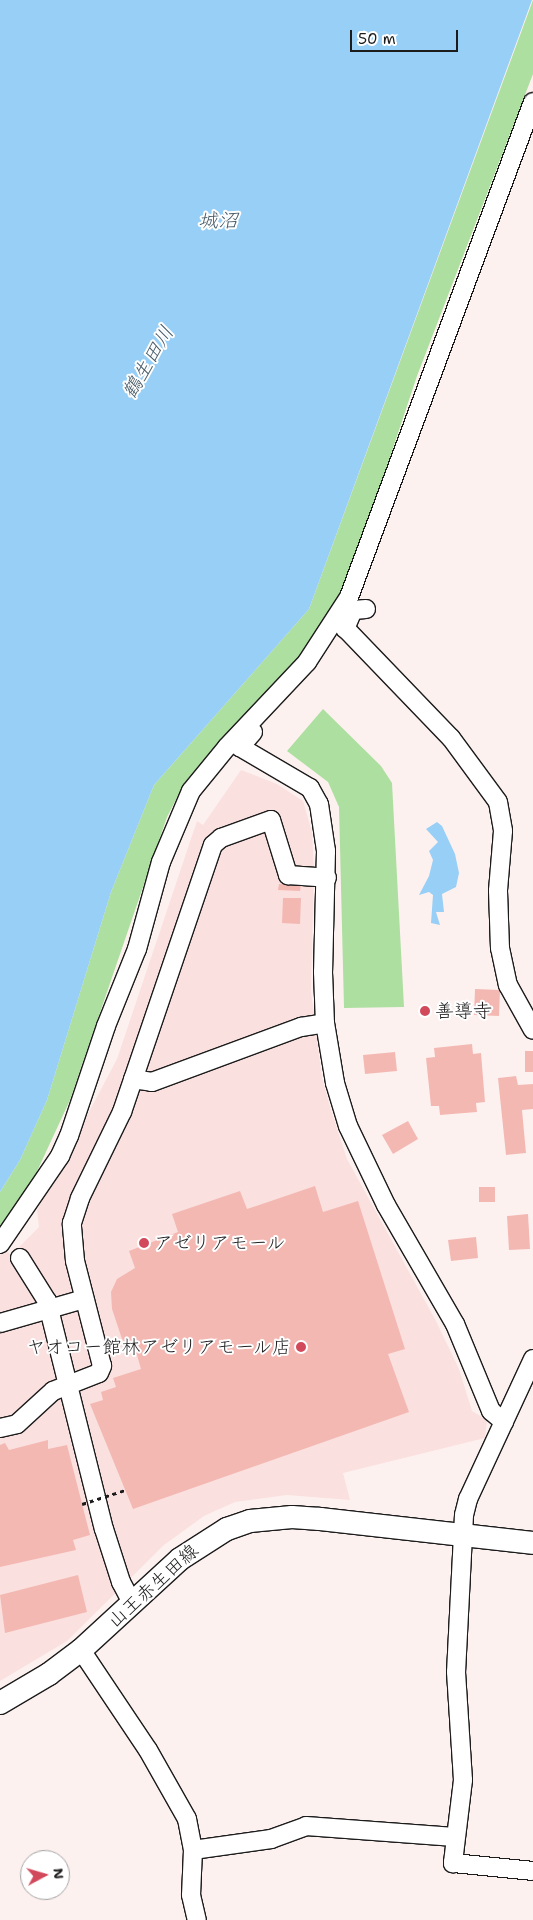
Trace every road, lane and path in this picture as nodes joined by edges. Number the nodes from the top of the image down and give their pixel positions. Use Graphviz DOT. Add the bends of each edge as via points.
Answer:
graph roads {
  1 [pos="533,102"];
  2 [pos="366,609"];
  3 [pos="345,628"];
  4 [pos="327,878"];
  5 [pos="325,1023"];
  6 [pos="533,1030"];
  7 [pos="133,1079"];
  8 [pos="0,1244"];
  9 [pos="20,1258"];
  10 [pos="84,1299"];
  11 [pos="50,1310"];
  12 [pos="0,1322"];
  13 [pos="533,1359"];
  14 [pos="68,1382"];
  15 [pos="504,1422"];
  16 [pos="0,1428"];
  17 [pos="125,1490"];
  18 [pos="82,1504"];
  19 [pos="462,1533"];
  20 [pos="533,1543"];
  21 [pos="132,1604"];
  22 [pos="81,1650"];
  23 [pos="0,1703"];
  24 [pos="456,1838"];
  25 [pos="194,1850"];
  26 [pos="533,1871"];
  27 [pos="197,1920"];
  1 -- 8 [label="street" via="349,597 307,662 191,790 161,862 137,949 106,1026 69,1136 60,1156"];
  2 -- 3 [label="street" via="354,610"];
  3 -- 4 [label="street" via="308,678 240,747 292,776 315,796 323,823"];
  3 -- 6 [label="street" via="451,738 498,802 503,832 498,891 500,948 508,985"];
  4 -- 5 [label="street" via="322,972"];
  4 -- 7 [label="street" via="288,874 271,820 221,838 213,845"];
  5 -- 7 [label="street" via="301,1027 152,1082"];
  5 -- 15 [label="street" via="335,1083 361,1158 455,1324 491,1411"];
  7 -- 10 [label="street" via="110,1138 80,1198 72,1224 71,1241"];
  9 -- 11 [label="street" via="43,1292"];
  10 -- 11 [label="street"];
  10 -- 14 [label="street" via="102,1366 99,1373"];
  11 -- 12 [label="street"];
  11 -- 14 [label="street"];
  13 -- 15 [label="street"];
  14 -- 16 [label="street" via="38,1402 17,1424"];
  14 -- 21 [label="street" via="110,1550"];
  15 -- 19 [label="street" via="468,1499"];
  17 -- 18 [label="path, bridge"];
  19 -- 20 [label="main road, 山王赤生田線"];
  19 -- 21 [label="main road, 山王赤生田線" via="292,1517 250,1521 203,1542"];
  19 -- 24 [label="street" via="456,1672 463,1780"];
  21 -- 22 [label="main road, 山王赤生田線"];
  22 -- 23 [label="main road, 山王赤生田線" via="49,1674"];
  22 -- 25 [label="street" via="148,1750 187,1818"];
  24 -- 25 [label="street" via="306,1826 270,1839"];
  24 -- 26 [label="street" via="453,1863"];
  25 -- 27 [label="street" via="191,1895"];
}
